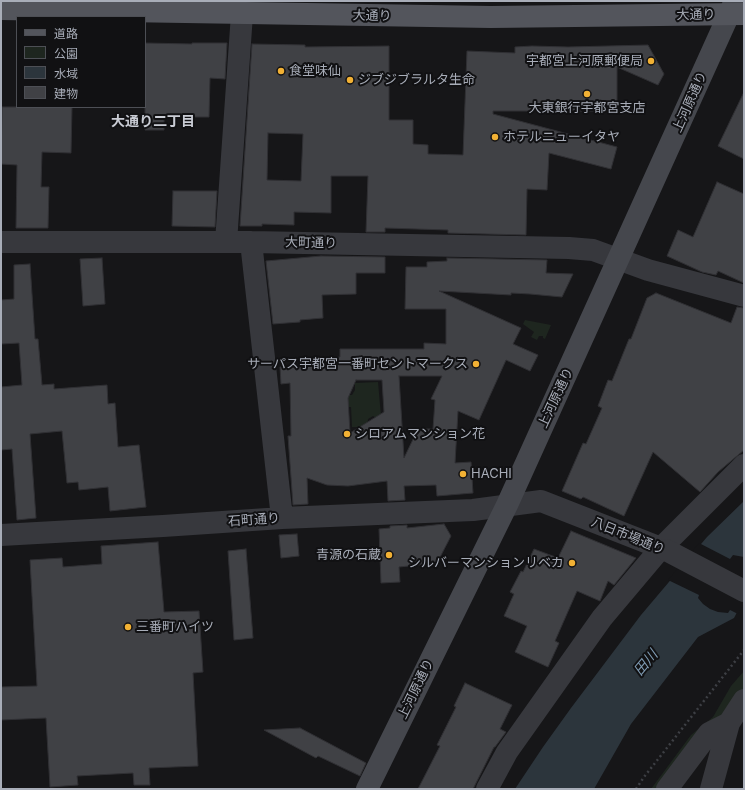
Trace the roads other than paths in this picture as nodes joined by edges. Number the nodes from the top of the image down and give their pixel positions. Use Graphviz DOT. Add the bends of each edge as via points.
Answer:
graph roads {
  1 [pos="1,9"];
  2 [pos="736,10"];
  3 [pos="242,14"];
  4 [pos="1,242"];
  5 [pos="226,242"];
  6 [pos="251,242"];
  7 [pos="619,259"];
  8 [pos="744,296"];
  9 [pos="744,465"];
  10 [pos="507,505"];
  11 [pos="282,518"];
  12 [pos="1,535"];
  13 [pos="664,549"];
  14 [pos="744,591"];
  15 [pos="744,700"];
  16 [pos="729,723"];
  17 [pos="366,789"];
  18 [pos="487,789"];
  19 [pos="667,789"];
  20 [pos="711,789"];
  1 -- 3 [label="main road, 大通り"];
  2 -- 3 [label="main road, 大通り" via="491,17"];
  2 -- 7 [label="street, 上河原通り"];
  3 -- 5 [label="street"];
  4 -- 5 [label="street, 大町通り"];
  5 -- 6 [label="street, 大町通り"];
  6 -- 7 [label="street, 大町通り" via="569,248 592,250"];
  6 -- 11 [label="street"];
  7 -- 8 [label="street, 大町通り" via="648,270"];
  7 -- 10 [label="street, 上河原通り"];
  9 -- 13 [label="street"];
  10 -- 11 [label="street, 石町通り" via="473,510"];
  10 -- 13 [label="street, 八日市場通り" via="541,501"];
  10 -- 17 [label="street, 上河原通り"];
  11 -- 12 [label="street, 石町通り"];
  13 -- 14 [label="street, 八日市場通り, bridge"];
  13 -- 18 [label="street" via="602,618 507,752"];
  15 -- 16 [label="street"];
  16 -- 19 [label="street" via="709,733"];
  16 -- 20 [label="street"];
}
